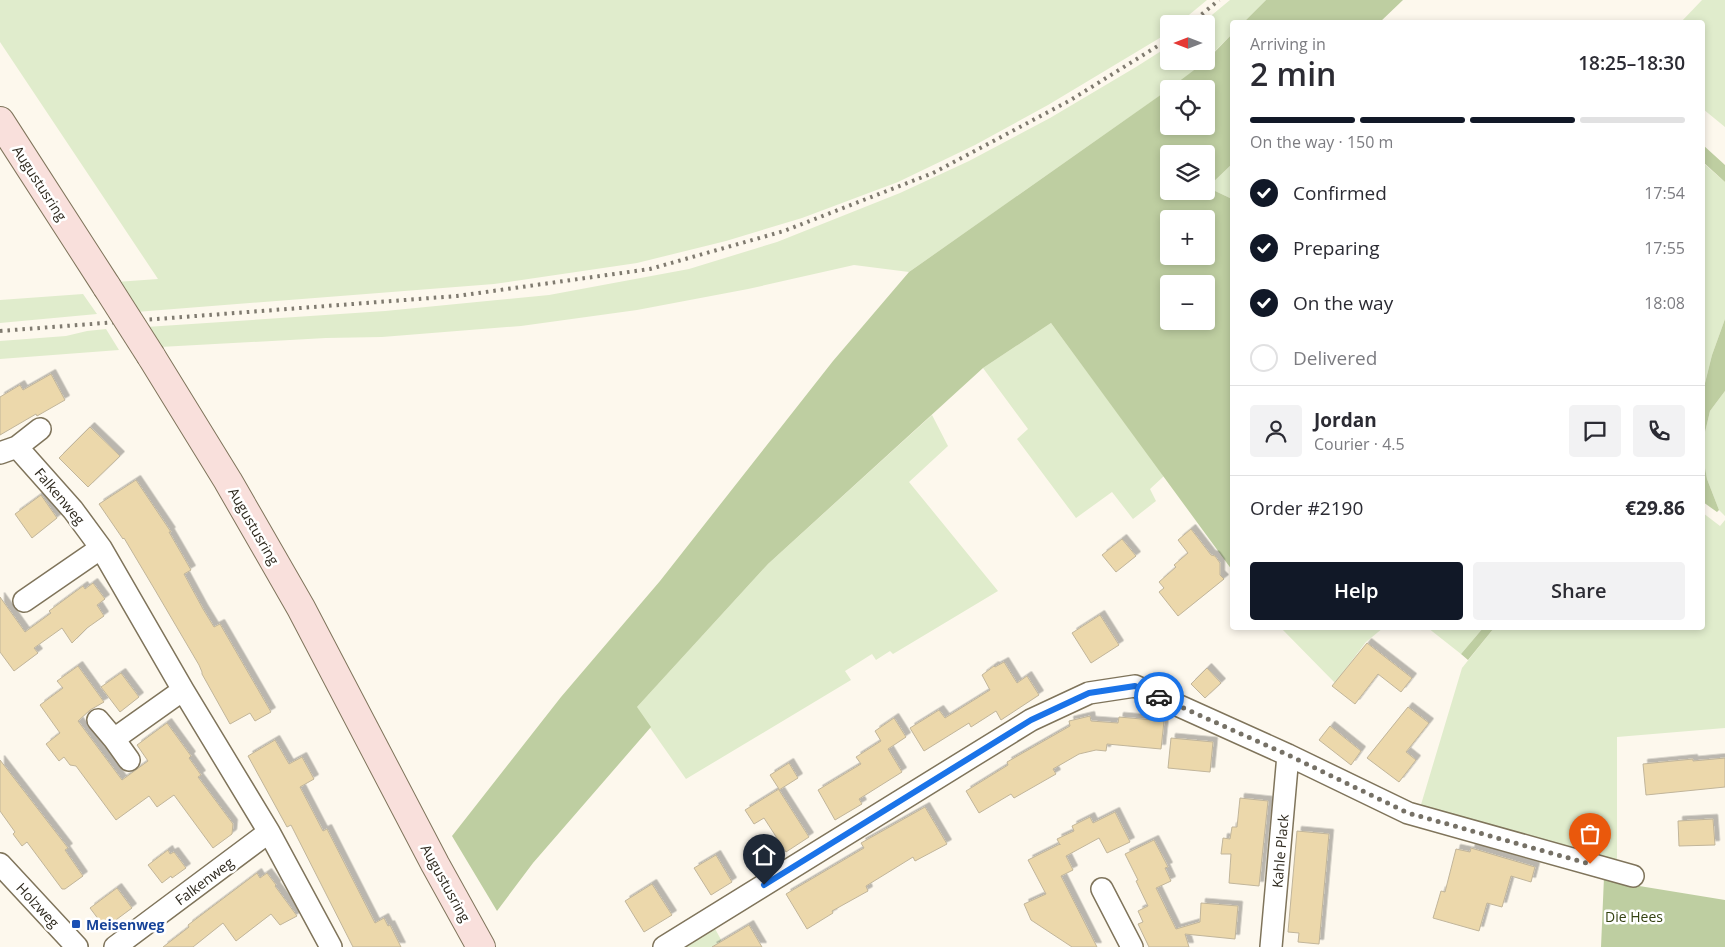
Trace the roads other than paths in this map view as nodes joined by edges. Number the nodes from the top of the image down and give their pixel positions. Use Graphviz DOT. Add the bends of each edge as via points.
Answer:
graph roads {
  1 [pos="0,121"];
  2 [pos="40,429"];
  3 [pos="8,450"];
  4 [pos="101,548"];
  5 [pos="24,600"];
  6 [pos="184,690"];
  7 [pos="98,720"];
  8 [pos="114,738"];
  9 [pos="1288,755"];
  10 [pos="129,760"];
  11 [pos="270,832"];
  12 [pos="0,864"];
  13 [pos="1633,876"];
  14 [pos="1102,889"];
  15 [pos="77,947"];
  16 [pos="115,947"];
  17 [pos="331,947"];
  18 [pos="481,947"];
  19 [pos="664,947"];
  20 [pos="1132,947"];
  21 [pos="1271,947"];
  1 -- 18 [label="main road, Augustusring, bridge" via="228,481 301,608 434,864"];
  2 -- 3 [label="street, Falkenweg"];
  3 -- 4 [label="street, Falkenweg" via="73,510"];
  4 -- 5 [label="street"];
  4 -- 6 [label="street, Falkenweg"];
  6 -- 8 [label="street"];
  6 -- 11 [label="street, Falkenweg"];
  7 -- 8 [label="street"];
  8 -- 10 [label="street"];
  9 -- 13 [label="street" via="1408,813"];
  9 -- 19 [label="street" via="1135,686 1089,693 1031,720"];
  9 -- 21 [label="street, Kahle Plack"];
  11 -- 16 [label="street, Falkenweg"];
  11 -- 17 [label="street, Falkenweg"];
  12 -- 15 [label="street, Holzweg"];
  14 -- 20 [label="street"];
}
